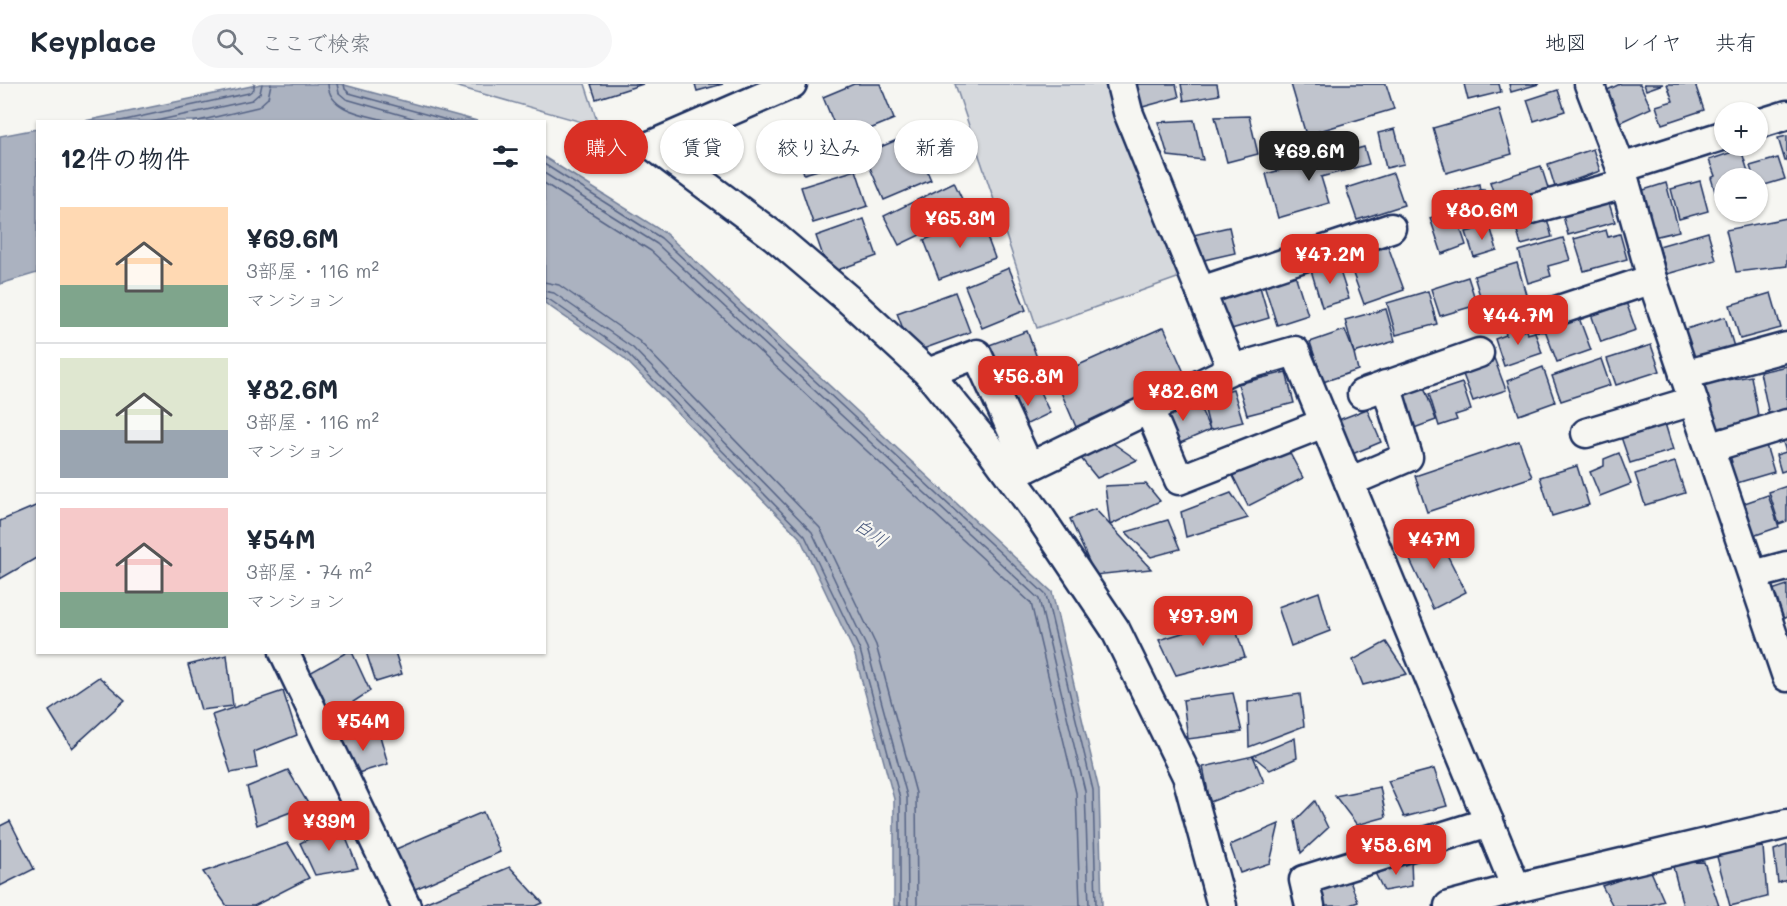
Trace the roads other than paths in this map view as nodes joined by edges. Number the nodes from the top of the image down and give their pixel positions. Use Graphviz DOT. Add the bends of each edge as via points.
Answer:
graph roads {
  1 [pos="792,84"];
  2 [pos="1121,84"];
  3 [pos="1589,84"];
  4 [pos="1787,115"];
  5 [pos="1768,121"];
  6 [pos="1714,139"];
  7 [pos="1623,176"];
  8 [pos="1524,211"];
  9 [pos="1391,228"];
  10 [pos="1652,279"];
  11 [pos="1201,291"];
  12 [pos="1541,316"];
  13 [pos="1787,347"];
  14 [pos="1479,352"];
  15 [pos="1232,369"];
  16 [pos="928,372"];
  17 [pos="1689,388"];
  18 [pos="1149,409"];
  19 [pos="1324,423"];
  20 [pos="1787,424"];
  21 [pos="1586,433"];
  22 [pos="1709,448"];
  23 [pos="1349,482"];
  24 [pos="1787,566"];
  25 [pos="1753,575"];
  26 [pos="285,654"];
  27 [pos="1787,677"];
  28 [pos="1489,822"];
  29 [pos="1787,824"];
  30 [pos="1516,888"];
  31 [pos="406,906"];
  32 [pos="1222,906"];
  33 [pos="1310,906"];
  34 [pos="1449,906"];
  1 -- 16 [label="street" via="652,145 774,236"];
  2 -- 11 [label="street" via="1128,112"];
  3 -- 7 [label="street"];
  4 -- 5 [label="street"];
  6 -- 7 [label="street"];
  7 -- 8 [label="street"];
  7 -- 10 [label="street"];
  9 -- 11 [label="street"];
  10 -- 12 [label="street"];
  10 -- 17 [label="street"];
  11 -- 15 [label="street"];
  13 -- 17 [label="street"];
  14 -- 23 [label="street" via="1374,389 1408,457"];
  15 -- 18 [label="street"];
  15 -- 19 [label="street" via="1295,351"];
  16 -- 18 [label="street" via="977,354 1029,467"];
  16 -- 32 [label="street" via="1038,514 1115,629 1187,776"];
  17 -- 21 [label="street"];
  17 -- 22 [label="street"];
  18 -- 19 [label="street" via="1179,480"];
  19 -- 23 [label="street"];
  20 -- 22 [label="street"];
  22 -- 25 [label="street"];
  23 -- 28 [label="street"];
  24 -- 25 [label="street"];
  25 -- 27 [label="street"];
  26 -- 31 [label="street"];
  28 -- 30 [label="street"];
  28 -- 33 [label="street" via="1304,880"];
  29 -- 30 [label="street"];
  30 -- 34 [label="street"];
}
